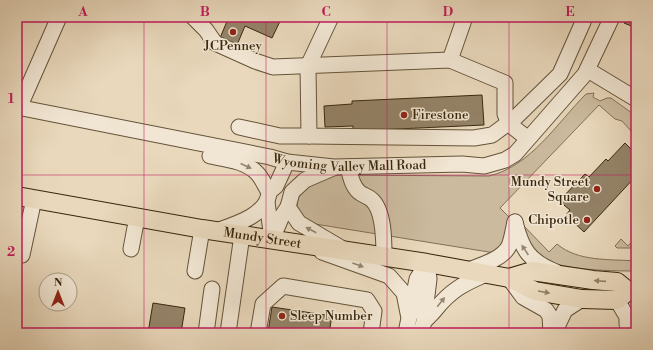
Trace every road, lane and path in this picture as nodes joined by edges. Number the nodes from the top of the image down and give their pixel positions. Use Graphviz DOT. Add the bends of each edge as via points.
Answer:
graph roads {
  1 [pos="59,17"];
  2 [pos="193,17"];
  3 [pos="331,17"];
  4 [pos="465,17"];
  5 [pos="612,17"];
  6 [pos="584,22"];
  7 [pos="450,60"];
  8 [pos="308,66"];
  9 [pos="588,70"];
  10 [pos="636,99"];
  11 [pos="18,108"];
  12 [pos="509,124"];
  13 [pos="239,127"];
  14 [pos="309,136"];
  15 [pos="527,138"];
  16 [pos="201,144"];
  17 [pos="287,162"];
  18 [pos="341,167"];
  19 [pos="292,192"];
  20 [pos="268,197"];
  21 [pos="26,198"];
  22 [pos="288,207"];
  23 [pos="136,217"];
  24 [pos="209,230"];
  25 [pos="242,234"];
  26 [pos="272,239"];
  27 [pos="295,242"];
  28 [pos="131,249"];
  29 [pos="344,250"];
  30 [pos="22,254"];
  31 [pos="384,256"];
  32 [pos="427,263"];
  33 [pos="195,271"];
  34 [pos="466,271"];
  35 [pos="486,274"];
  36 [pos="569,277"];
  37 [pos="509,278"];
  38 [pos="212,289"];
  39 [pos="627,294"];
  40 [pos="582,299"];
  41 [pos="418,323"];
  42 [pos="630,327"];
  43 [pos="206,333"];
  44 [pos="228,333"];
  45 [pos="258,333"];
  46 [pos="371,333"];
  47 [pos="406,333"];
  48 [pos="551,333"];
  49 [pos="554,333"];
  1 -- 11 [label="lane"];
  2 -- 8 [label="lane" via="215,43 255,62 273,67"];
  3 -- 8 [label="lane"];
  4 -- 7 [label="lane"];
  5 -- 9 [label="lane, Wyoming Valley Mall Road"];
  6 -- 12 [label="lane" via="560,74"];
  7 -- 8 [label="lane"];
  7 -- 12 [label="lane" via="505,83 505,114"];
  8 -- 14 [label="lane"];
  9 -- 10 [label="lane"];
  9 -- 15 [label="lane, Wyoming Valley Mall Road"];
  11 -- 16 [label="lane, Wyoming Valley Mall Road"];
  12 -- 14 [label="lane" via="492,135 474,138"];
  12 -- 15 [label="lane"];
  13 -- 14 [label="lane" via="280,136"];
  15 -- 18 [label="lane, Wyoming Valley Mall Road" via="515,154 484,166 462,164"];
  16 -- 17 [label="lane, Wyoming Valley Mall Road"];
  16 -- 20 [label="lane, one-way" via="208,156 253,169 261,178"];
  17 -- 18 [label="lane, Wyoming Valley Mall Road"];
  17 -- 19 [label="lane"];
  17 -- 20 [label="lane"];
  18 -- 19 [label="lane" via="304,180"];
  18 -- 31 [label="lane" via="358,192 373,200 384,235"];
  19 -- 22 [label="lane"];
  20 -- 24 [label="lane" via="250,218"];
  20 -- 26 [label="lane"];
  21 -- 23 [label="main road, Mundy Street"];
  21 -- 30 [label="lane"];
  22 -- 26 [label="lane"];
  29 -- 22 [label="lane, one-way" via="299,223"];
  23 -- 24 [label="main road, Mundy Street"];
  23 -- 28 [label="lane"];
  24 -- 25 [label="main road, Mundy Street"];
  24 -- 33 [label="lane"];
  25 -- 26 [label="main road, Mundy Street"];
  25 -- 44 [label="lane"];
  26 -- 27 [label="main road, Mundy Street"];
  27 -- 29 [label="main road, Mundy Street"];
  27 -- 41 [label="lane, one-way" via="389,276 404,293"];
  29 -- 31 [label="main road, Mundy Street"];
  31 -- 32 [label="main road, Mundy Street"];
  32 -- 34 [label="main road, Mundy Street"];
  32 -- 41 [label="lane" via="429,279"];
  34 -- 35 [label="main road, Mundy Street"];
  36 -- 34 [label="lane, one-way" via="532,259 521,243 517,219 509,246 504,252 497,258"];
  35 -- 37 [label="main road, Mundy Street"];
  41 -- 35 [label="lane, one-way" via="454,289"];
  36 -- 37 [label="main road, Mundy Street" via="532,271"];
  39 -- 36 [label="main road, Mundy Street, one-way" via="617,282"];
  37 -- 40 [label="main road, Mundy Street, one-way" via="535,291"];
  37 -- 48 [label="lane" via="523,297 546,310 550,316"];
  38 -- 43 [label="lane"];
  39 -- 40 [label="main road, Mundy Street"];
  39 -- 42 [label="lane" via="627,317"];
  40 -- 49 [label="lane" via="565,310"];
  41 -- 47 [label="lane"];
  45 -- 46 [label="lane" via="263,304 283,286 367,300 374,311"];
}
